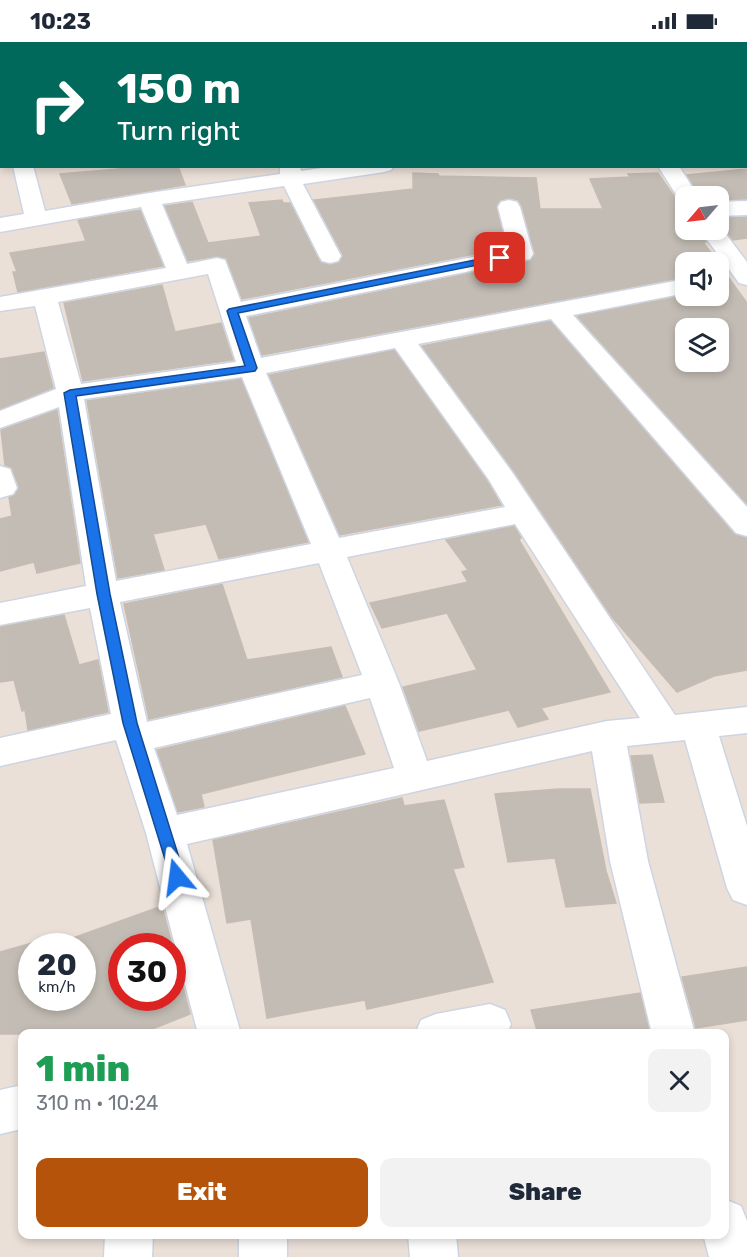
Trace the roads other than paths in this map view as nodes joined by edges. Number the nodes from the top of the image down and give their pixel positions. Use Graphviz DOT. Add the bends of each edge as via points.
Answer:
graph roads {
  1 [pos="24,168"];
  2 [pos="357,168"];
  3 [pos="669,168"];
  4 [pos="290,173"];
  5 [pos="681,186"];
  6 [pos="149,200"];
  7 [pos="509,207"];
  8 [pos="747,208"];
  9 [pos="729,209"];
  10 [pos="36,218"];
  11 [pos="0,225"];
  12 [pos="719,240"];
  13 [pos="330,256"];
  14 [pos="179,272"];
  15 [pos="746,275"];
  16 [pos="729,277"];
  17 [pos="675,288"];
  18 [pos="45,297"];
  19 [pos="0,304"];
  20 [pos="232,311"];
  21 [pos="557,311"];
  22 [pos="402,340"];
  23 [pos="251,368"];
  24 [pos="70,393"];
  25 [pos="0,420"];
  26 [pos="0,475"];
  27 [pos="0,489"];
  28 [pos="523,513"];
  29 [pos="747,526"];
  30 [pos="328,550"];
  31 [pos="103,594"];
  32 [pos="0,614"];
  33 [pos="382,683"];
  34 [pos="747,720"];
  35 [pos="682,728"];
  36 [pos="132,731"];
  37 [pos="607,734"];
  38 [pos="0,752"];
  39 [pos="415,778"];
  40 [pos="165,833"];
  41 [pos="747,888"];
  42 [pos="490,1024"];
  43 [pos="219,1029"];
  44 [pos="463,1029"];
  45 [pos="673,1029"];
  46 [pos="18,1108"];
  47 [pos="0,1113"];
  48 [pos="129,1239"];
  49 [pos="263,1239"];
  50 [pos="432,1239"];
  51 [pos="729,1239"];
  52 [pos="128,1257"];
  53 [pos="263,1257"];
  54 [pos="434,1257"];
  55 [pos="734,1257"];
  1 -- 10 [label="street"];
  2 -- 4 [label="street"];
  3 -- 5 [label="street"];
  4 -- 6 [label="street" via="199,184"];
  4 -- 13 [label="street"];
  6 -- 10 [label="street"];
  6 -- 14 [label="street"];
  7 -- 20 [label="street" via="522,254"];
  8 -- 9 [label="street"];
  10 -- 11 [label="street"];
  12 -- 15 [label="street"];
  14 -- 18 [label="street"];
  14 -- 20 [label="street" via="217,265"];
  15 -- 16 [label="street"];
  17 -- 21 [label="street"];
  18 -- 19 [label="street"];
  18 -- 24 [label="street"];
  20 -- 23 [label="street"];
  21 -- 22 [label="street"];
  21 -- 29 [label="street"];
  22 -- 23 [label="street"];
  22 -- 28 [label="street" via="502,477"];
  23 -- 24 [label="street"];
  23 -- 30 [label="street"];
  24 -- 25 [label="street"];
  24 -- 31 [label="street"];
  26 -- 27 [label="street"];
  28 -- 30 [label="street"];
  28 -- 35 [label="street"];
  30 -- 31 [label="street"];
  30 -- 33 [label="street"];
  31 -- 32 [label="street"];
  31 -- 36 [label="street"];
  33 -- 36 [label="street"];
  33 -- 39 [label="street"];
  34 -- 35 [label="street"];
  35 -- 37 [label="street"];
  35 -- 41 [label="street"];
  36 -- 38 [label="street"];
  36 -- 40 [label="street"];
  37 -- 39 [label="street"];
  37 -- 45 [label="street" via="629,861"];
  39 -- 40 [label="street"];
  40 -- 43 [label="street"];
  42 -- 44 [label="street"];
  46 -- 47 [label="street"];
  48 -- 52 [label="street"];
  49 -- 53 [label="street"];
  50 -- 54 [label="street"];
  51 -- 55 [label="street"];
}
